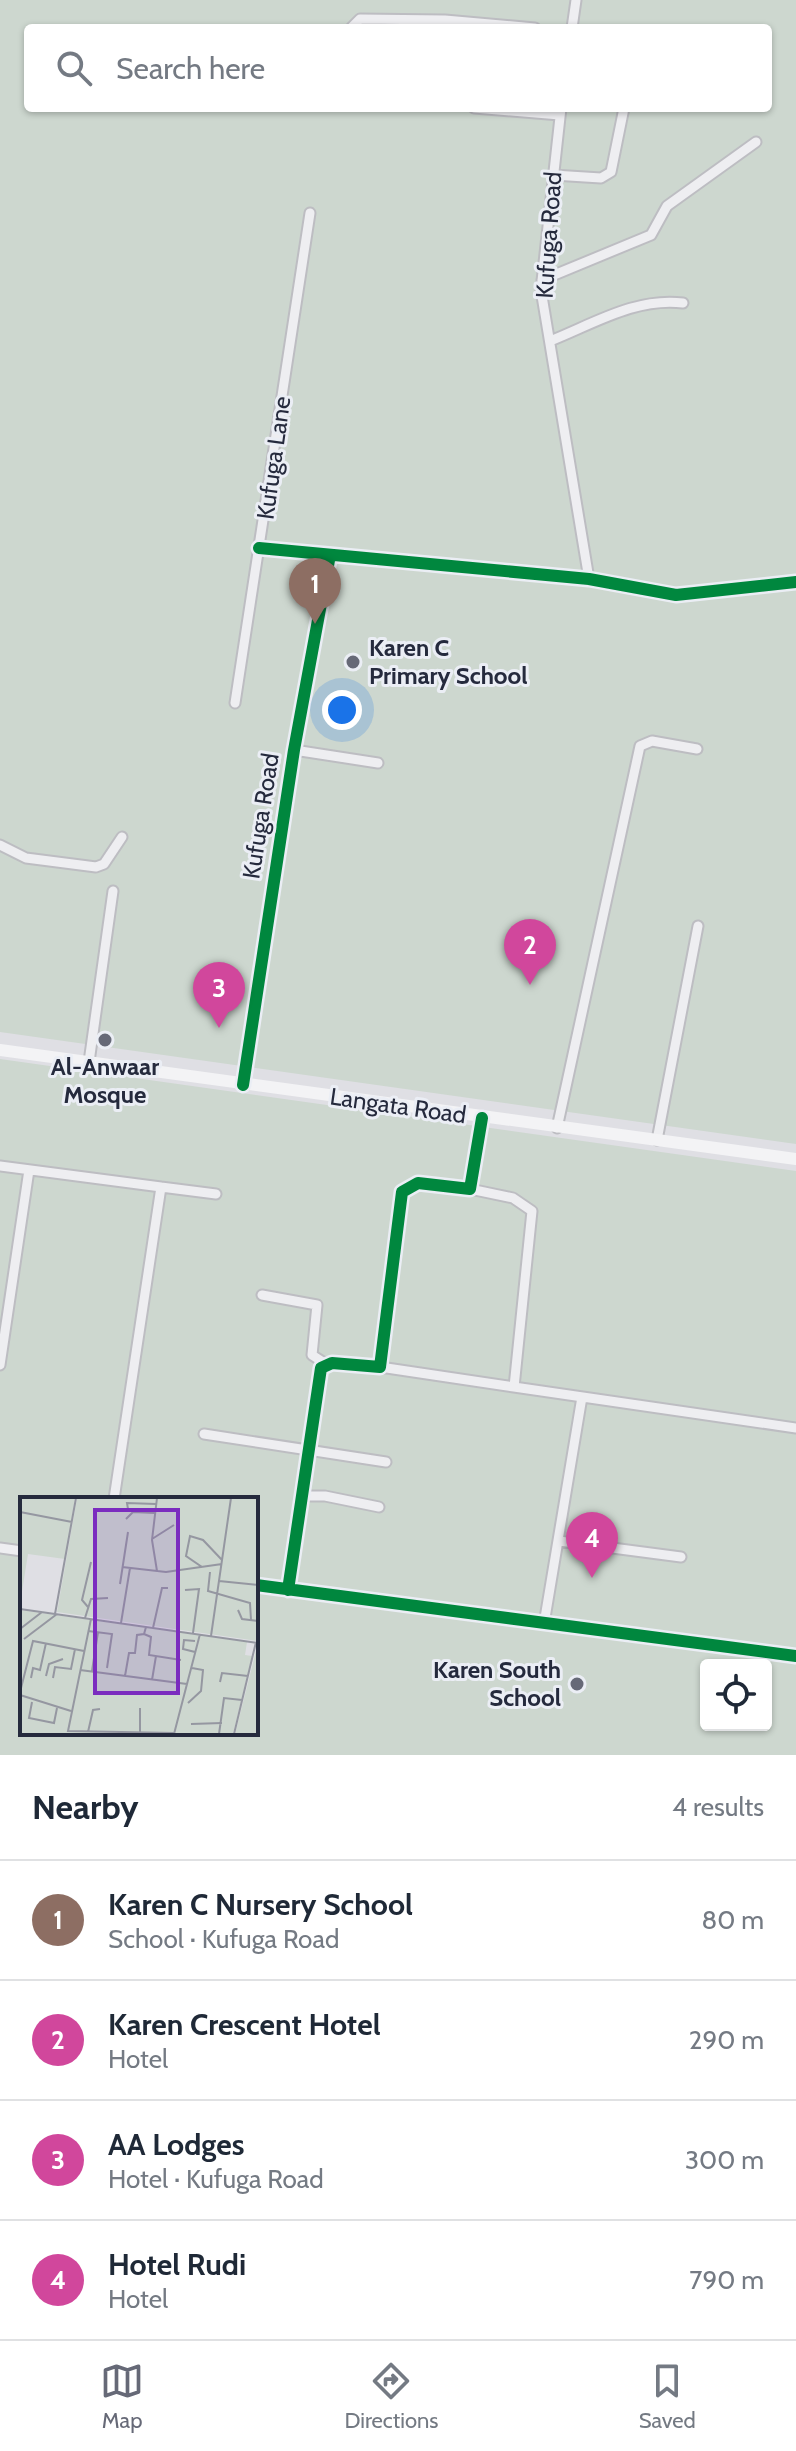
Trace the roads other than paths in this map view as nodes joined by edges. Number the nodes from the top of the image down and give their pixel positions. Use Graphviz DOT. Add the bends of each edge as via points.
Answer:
graph roads {
  1 [pos="576,0"];
  2 [pos="355,24"];
  3 [pos="490,24"];
  4 [pos="573,24"];
  5 [pos="561,112"];
  6 [pos="623,112"];
  7 [pos="756,142"];
  8 [pos="553,175"];
  9 [pos="310,213"];
  10 [pos="542,280"];
  11 [pos="683,303"];
  12 [pos="550,341"];
  13 [pos="259,548"];
  14 [pos="330,555"];
  15 [pos="589,579"];
  16 [pos="796,582"];
  17 [pos="235,703"];
  18 [pos="697,749"];
  19 [pos="294,750"];
  20 [pos="378,763"];
  21 [pos="122,837"];
  22 [pos="0,845"];
  23 [pos="113,891"];
  24 [pos="698,926"];
  25 [pos="0,1050"];
  26 [pos="89,1062"];
  27 [pos="243,1085"];
  28 [pos="482,1118"];
  29 [pos="557,1128"];
  30 [pos="657,1140"];
  31 [pos="796,1159"];
  32 [pos="0,1166"];
  33 [pos="29,1170"];
  34 [pos="161,1187"];
  35 [pos="470,1189"];
  36 [pos="216,1194"];
  37 [pos="262,1295"];
  38 [pos="326,1364"];
  39 [pos="0,1365"];
  40 [pos="380,1367"];
  41 [pos="514,1387"];
  42 [pos="582,1397"];
  43 [pos="796,1428"];
  44 [pos="204,1434"];
  45 [pos="308,1449"];
  46 [pos="386,1462"];
  47 [pos="302,1496"];
  48 [pos="114,1497"];
  49 [pos="379,1507"];
  50 [pos="559,1541"];
  51 [pos="0,1548"];
  52 [pos="20,1551"];
  53 [pos="681,1557"];
  54 [pos="258,1585"];
  55 [pos="288,1590"];
  56 [pos="544,1624"];
  57 [pos="796,1656"];
  1 -- 4 [label="street"];
  2 -- 3 [label="street" via="360,19"];
  5 -- 8 [label="street, Kufuga Road"];
  6 -- 8 [label="street" via="611,172 601,178"];
  7 -- 10 [label="street" via="667,206 651,235"];
  8 -- 10 [label="street, Kufuga Road"];
  9 -- 13 [label="street, Kufuga Lane"];
  10 -- 12 [label="street, Kufuga Road"];
  11 -- 12 [label="street" via="634,306"];
  12 -- 15 [label="street, Kufuga Road"];
  13 -- 14 [label="street"];
  13 -- 17 [label="street, Kufuga Lane"];
  14 -- 15 [label="street"];
  14 -- 19 [label="street, Kufuga Road"];
  15 -- 16 [label="street" via="676,595"];
  18 -- 29 [label="street" via="652,741 640,746"];
  19 -- 20 [label="street"];
  19 -- 27 [label="street, Kufuga Road"];
  21 -- 22 [label="street" via="104,864 96,867 26,858"];
  23 -- 26 [label="street"];
  24 -- 30 [label="street"];
  25 -- 26 [label="main road, Langata Road"];
  26 -- 27 [label="main road, Langata Road"];
  27 -- 28 [label="main road, Langata Road"];
  28 -- 29 [label="main road, Langata Road"];
  28 -- 35 [label="street"];
  29 -- 30 [label="main road, Langata Road"];
  30 -- 31 [label="main road, Langata Road"];
  32 -- 33 [label="street"];
  33 -- 34 [label="street"];
  33 -- 39 [label="street"];
  34 -- 36 [label="street"];
  34 -- 48 [label="street"];
  35 -- 40 [label="street" via="418,1183 402,1192"];
  35 -- 41 [label="street" via="513,1198 532,1211"];
  37 -- 38 [label="street" via="317,1305 312,1355"];
  38 -- 40 [label="street"];
  38 -- 45 [label="street" via="320,1372"];
  40 -- 41 [label="street"];
  41 -- 42 [label="street"];
  42 -- 43 [label="street"];
  42 -- 50 [label="street"];
  44 -- 45 [label="street"];
  45 -- 46 [label="street"];
  45 -- 47 [label="street"];
  47 -- 49 [label="street"];
  47 -- 55 [label="street"];
  50 -- 53 [label="street"];
  50 -- 56 [label="street"];
  51 -- 52 [label="street"];
  54 -- 55 [label="street"];
  55 -- 56 [label="street"];
  56 -- 57 [label="street"];
}
